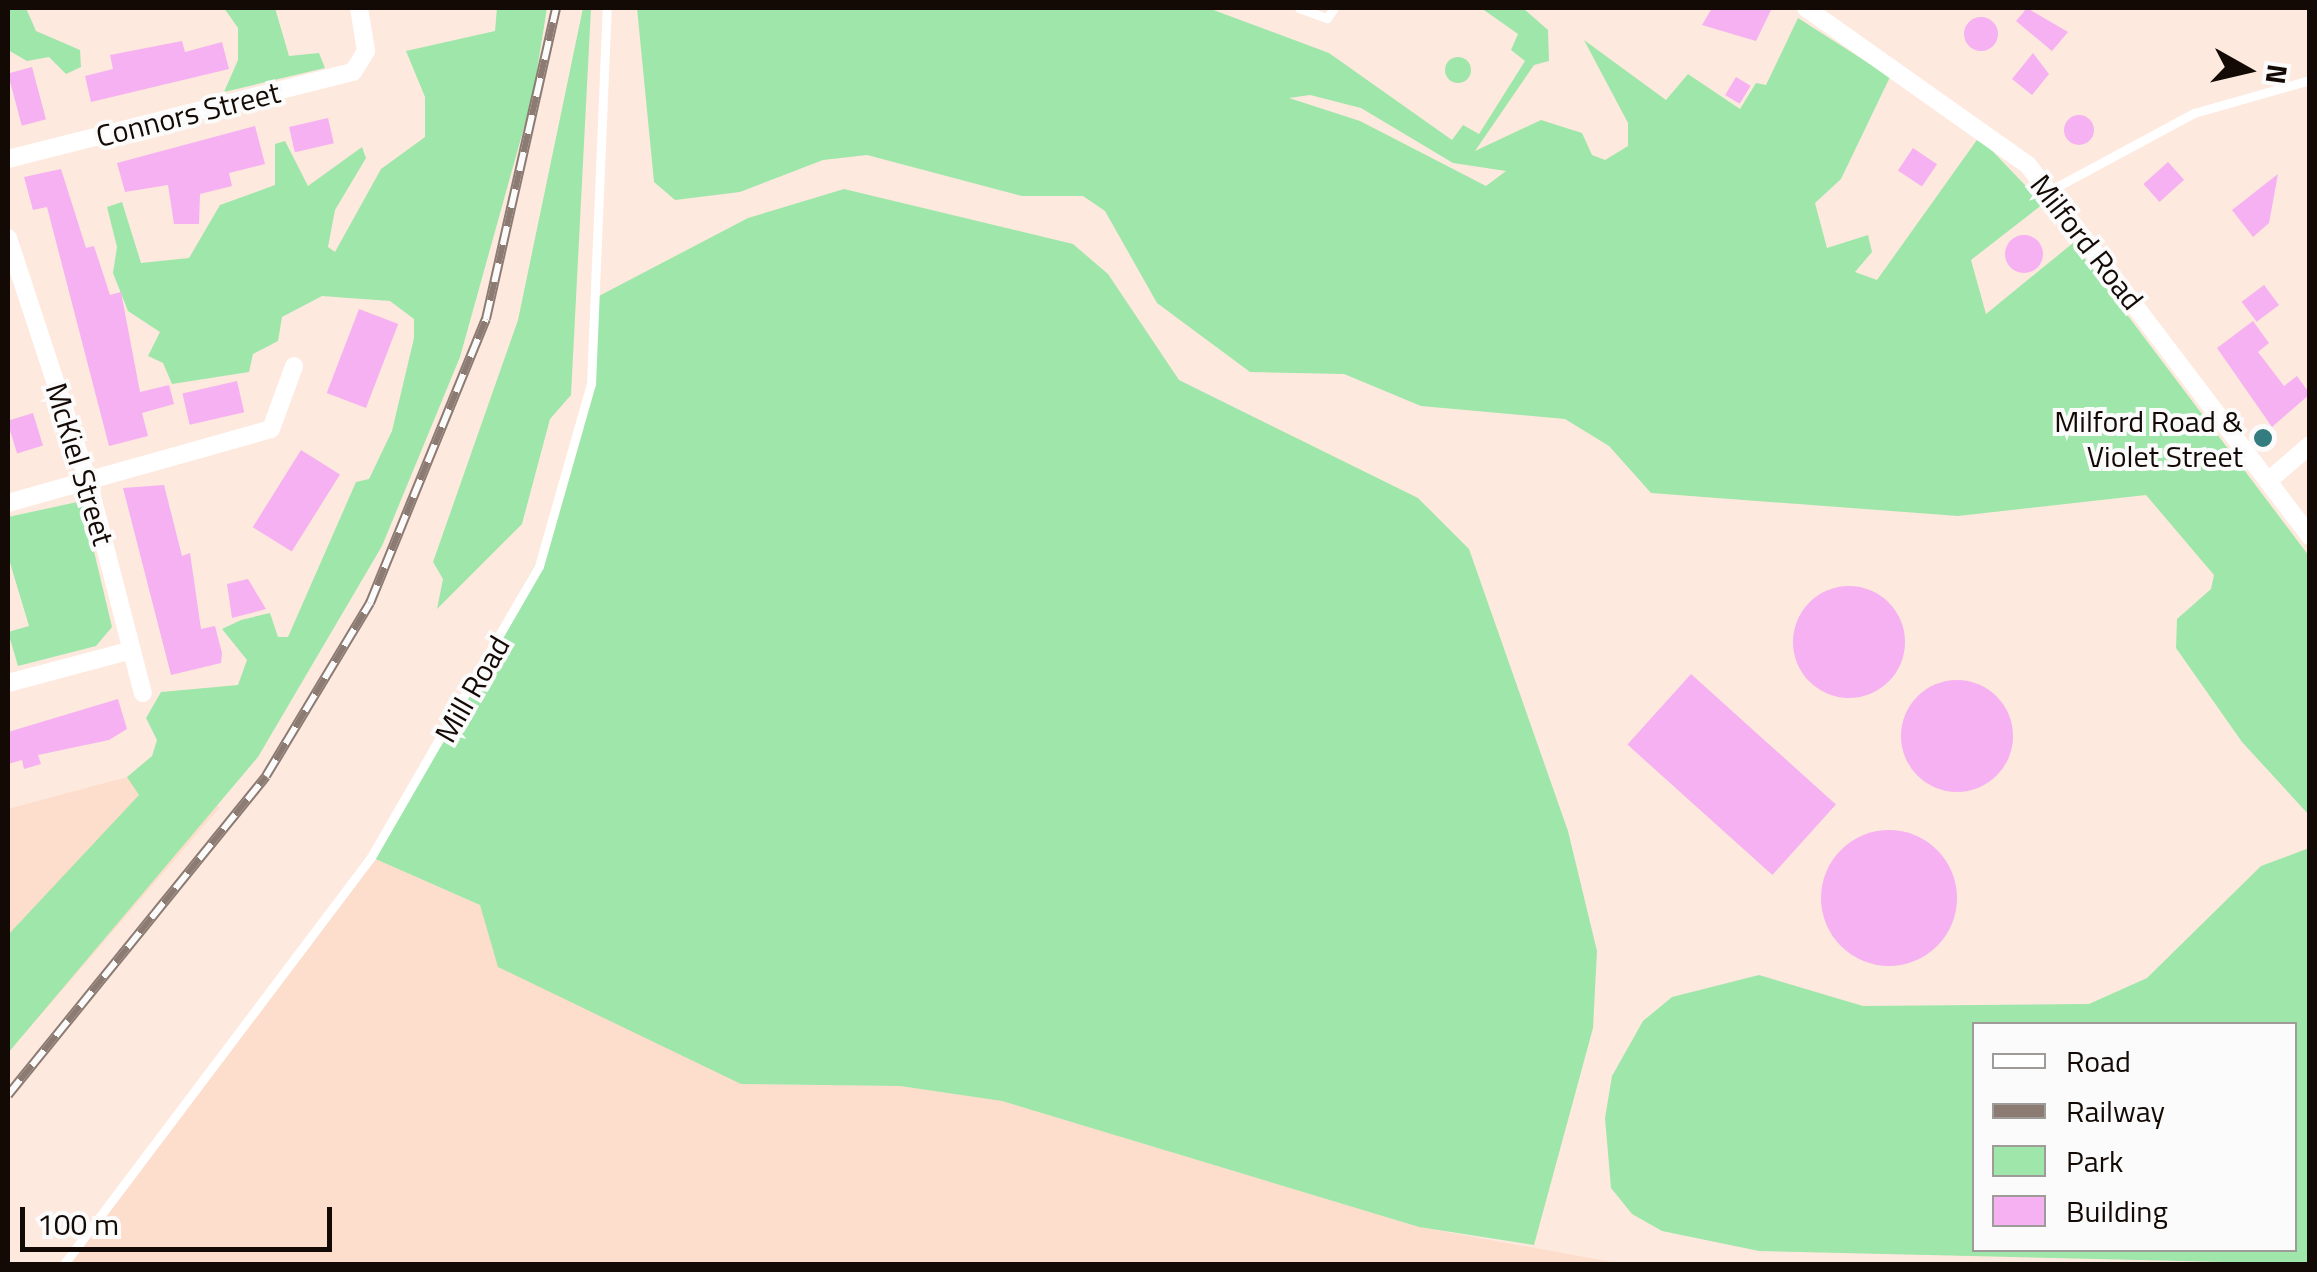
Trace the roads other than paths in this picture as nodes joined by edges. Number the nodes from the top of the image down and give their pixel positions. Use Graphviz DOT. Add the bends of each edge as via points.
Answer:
graph roads {
  1 [pos="359,8"];
  2 [pos="606,8"];
  3 [pos="1334,8"];
  4 [pos="1806,8"];
  5 [pos="1306,9"];
  6 [pos="2310,80"];
  7 [pos="8,159"];
  8 [pos="2049,190"];
  9 [pos="8,238"];
  10 [pos="294,366"];
  11 [pos="2310,445"];
  12 [pos="88,481"];
  13 [pos="2268,481"];
  14 [pos="8,503"];
  15 [pos="2310,536"];
  16 [pos="132,650"];
  17 [pos="8,683"];
  18 [pos="143,693"];
  19 [pos="64,1264"];
  1 -- 7 [label="street, Connors Street" via="364,60 343,76"];
  2 -- 19 [label="lane, Mill Road" via="591,384 539,566 371,857"];
  3 -- 5 [label="lane" via="1328,18"];
  4 -- 8 [label="street, Milford Road" via="1988,129"];
  6 -- 8 [label="lane" via="2185,118"];
  8 -- 13 [label="street, Milford Road"];
  9 -- 12 [label="street, McKiel Street"];
  10 -- 12 [label="street" via="271,429"];
  11 -- 13 [label="street"];
  12 -- 14 [label="street"];
  12 -- 16 [label="street, McKiel Street"];
  13 -- 15 [label="street, Milford Road"];
  16 -- 17 [label="street"];
  16 -- 18 [label="street, McKiel Street"];
}
